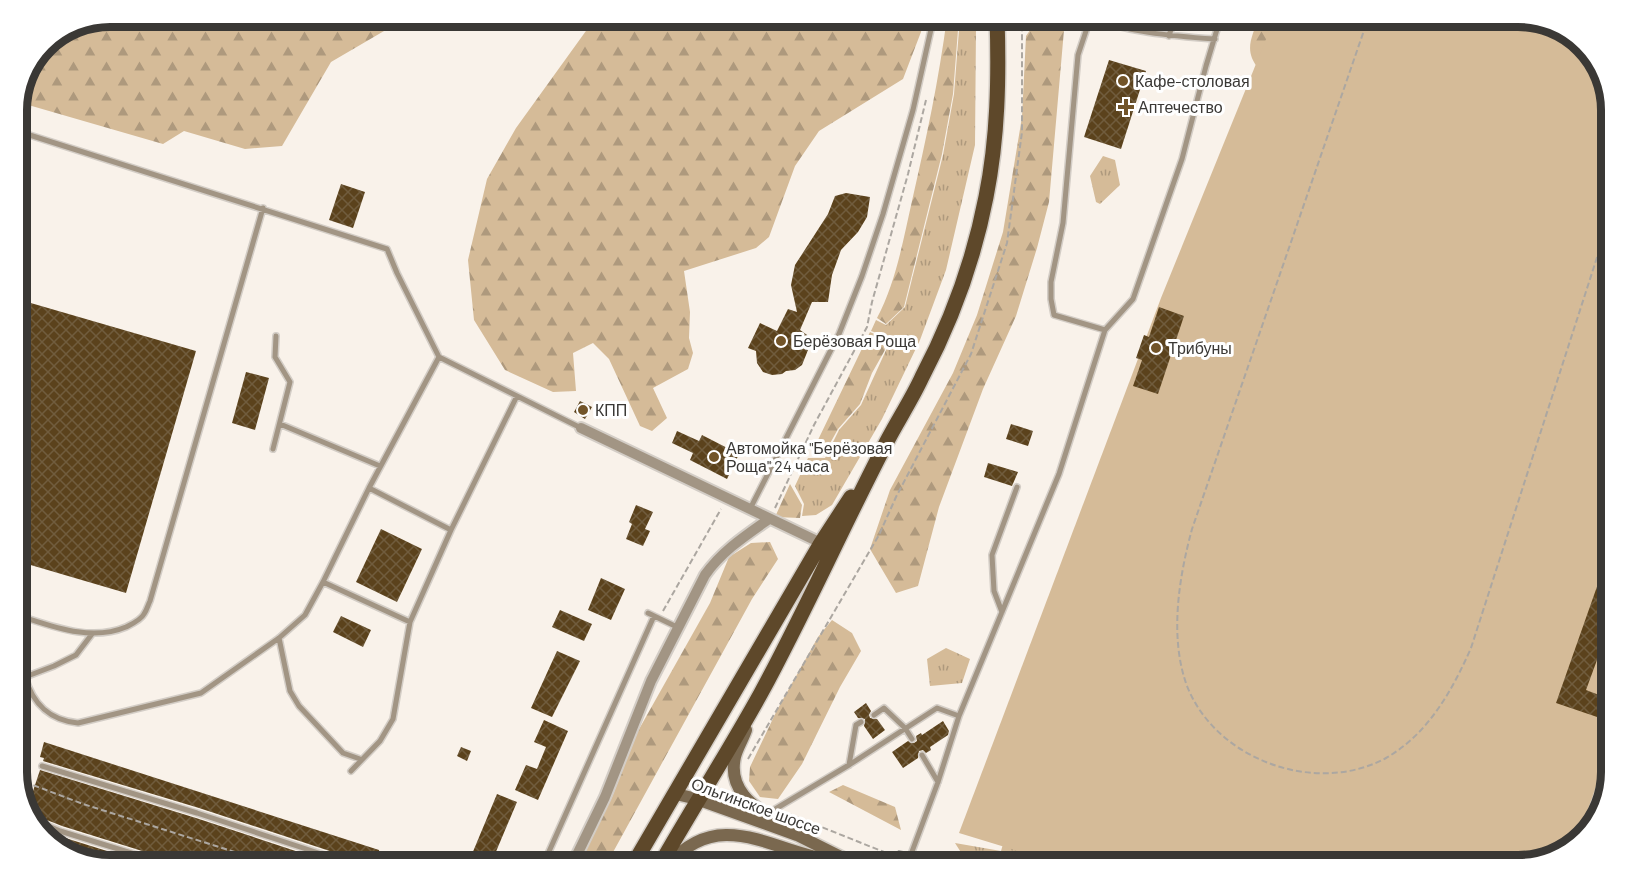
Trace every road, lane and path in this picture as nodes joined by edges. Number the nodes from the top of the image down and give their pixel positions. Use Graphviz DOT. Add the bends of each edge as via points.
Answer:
graph roads {
  1 [pos="932,27"];
  2 [pos="997,27"];
  3 [pos="1085,27"];
  4 [pos="1116,27"];
  5 [pos="1172,27"];
  6 [pos="1218,27"];
  7 [pos="1365,27"];
  8 [pos="1169,36"];
  9 [pos="1215,39"];
  10 [pos="27,134"];
  11 [pos="263,208"];
  12 [pos="1601,245"];
  13 [pos="1105,330"];
  14 [pos="276,336"];
  15 [pos="439,357"];
  16 [pos="517,396"];
  17 [pos="280,424"];
  18 [pos="581,428"];
  19 [pos="884,447"];
  20 [pos="273,448"];
  21 [pos="380,466"];
  22 [pos="1017,487"];
  23 [pos="369,488"];
  24 [pos="728,498"];
  25 [pos="750,509"];
  26 [pos="770,519"];
  27 [pos="451,530"];
  28 [pos="821,543"];
  29 [pos="323,582"];
  30 [pos="1002,612"];
  31 [pos="654,616"];
  32 [pos="27,618"];
  33 [pos="410,622"];
  34 [pos="677,627"];
  35 [pos="92,634"];
  36 [pos="279,638"];
  37 [pos="27,676"];
  38 [pos="27,683"];
  39 [pos="760,694"];
  40 [pos="874,715"];
  41 [pos="959,716"];
  42 [pos="861,722"];
  43 [pos="905,728"];
  44 [pos="912,739"];
  45 [pos="922,755"];
  46 [pos="360,759"];
  47 [pos="849,765"];
  48 [pos="42,766"];
  49 [pos="351,771"];
  50 [pos="28,783"];
  51 [pos="938,783"];
  52 [pos="675,794"];
  53 [pos="697,799"];
  54 [pos="771,812"];
  55 [pos="47,825"];
  56 [pos="797,835"];
  57 [pos="135,855"];
  58 [pos="242,855"];
  59 [pos="322,855"];
  60 [pos="548,855"];
  61 [pos="577,855"];
  62 [pos="639,855"];
  63 [pos="666,855"];
  64 [pos="680,855"];
  65 [pos="809,855"];
  66 [pos="836,855"];
  67 [pos="911,855"];
  1 -- 25 [label="lane" via="883,214 839,334"];
  2 -- 19 [label="main road" via="999,91 986,199 951,311 923,376"];
  3 -- 13 [label="lane" via="1078,55 1063,223 1051,299 1054,315"];
  4 -- 8 [label="lane"];
  5 -- 8 [label="lane"];
  6 -- 9 [label="lane"];
  7 -- 12 [label="path" via="1185,556 1178,607 1180,660 1187,686 1209,721 1238,749 1275,766 1342,772 1386,758 1406,744 1441,707 1471,648"];
  8 -- 9 [label="lane"];
  9 -- 13 [label="lane" via="1182,159 1133,299"];
  10 -- 11 [label="lane"];
  11 -- 15 [label="lane" via="387,249"];
  11 -- 35 [label="lane" via="150,601 144,615 133,624"];
  13 -- 30 [label="lane" via="1059,474"];
  14 -- 17 [label="lane" via="274,357 290,382"];
  15 -- 16 [label="lane"];
  15 -- 21 [label="lane"];
  16 -- 18 [label="lane"];
  16 -- 27 [label="lane"];
  17 -- 20 [label="lane"];
  17 -- 21 [label="lane"];
  18 -- 24 [label="street"];
  19 -- 28 [label="main road"];
  19 -- 39 [label="main road"];
  21 -- 23 [label="lane"];
  22 -- 30 [label="lane" via="992,555 994,591"];
  23 -- 27 [label="lane"];
  23 -- 29 [label="lane"];
  24 -- 25 [label="street"];
  24 -- 31 [label="path"];
  25 -- 26 [label="street"];
  26 -- 28 [label="street"];
  26 -- 34 [label="street" via="715,561"];
  27 -- 33 [label="lane"];
  28 -- 52 [label="main road"];
  29 -- 33 [label="lane"];
  29 -- 36 [label="lane" via="304,615"];
  30 -- 41 [label="lane"];
  31 -- 34 [label="lane"];
  31 -- 60 [label="lane"];
  32 -- 35 [label="lane"];
  33 -- 46 [label="lane" via="393,719 380,741"];
  34 -- 61 [label="street"];
  35 -- 37 [label="lane" via="76,655"];
  36 -- 38 [label="lane" via="201,693 78,723 63,721 45,710"];
  36 -- 46 [label="lane" via="288,682 299,706 343,753"];
  39 -- 53 [label="main road"];
  39 -- 54 [label="main road" via="735,758 735,777 746,801"];
  40 -- 43 [label="lane" via="884,708"];
  41 -- 43 [label="lane" via="938,708"];
  41 -- 51 [label="lane"];
  42 -- 47 [label="lane" via="856,726"];
  43 -- 44 [label="lane"];
  43 -- 47 [label="lane"];
  45 -- 51 [label="lane"];
  46 -- 49 [label="lane"];
  47 -- 54 [label="lane"];
  48 -- 59 [label="lane"];
  50 -- 58 [label="path"];
  51 -- 67 [label="lane"];
  52 -- 53 [label="main road, Ольгинское шоссе"];
  52 -- 62 [label="main road"];
  53 -- 56 [label="main road, Ольгинское шоссе"];
  53 -- 63 [label="main road"];
  54 -- 56 [label="main road"];
  54 -- 67 [label="path" via="889,854 899,851"];
  55 -- 57 [label="lane"];
  56 -- 66 [label="main road, Ольгинское шоссе"];
  64 -- 65 [label="main road" via="704,839 734,834"];
}
